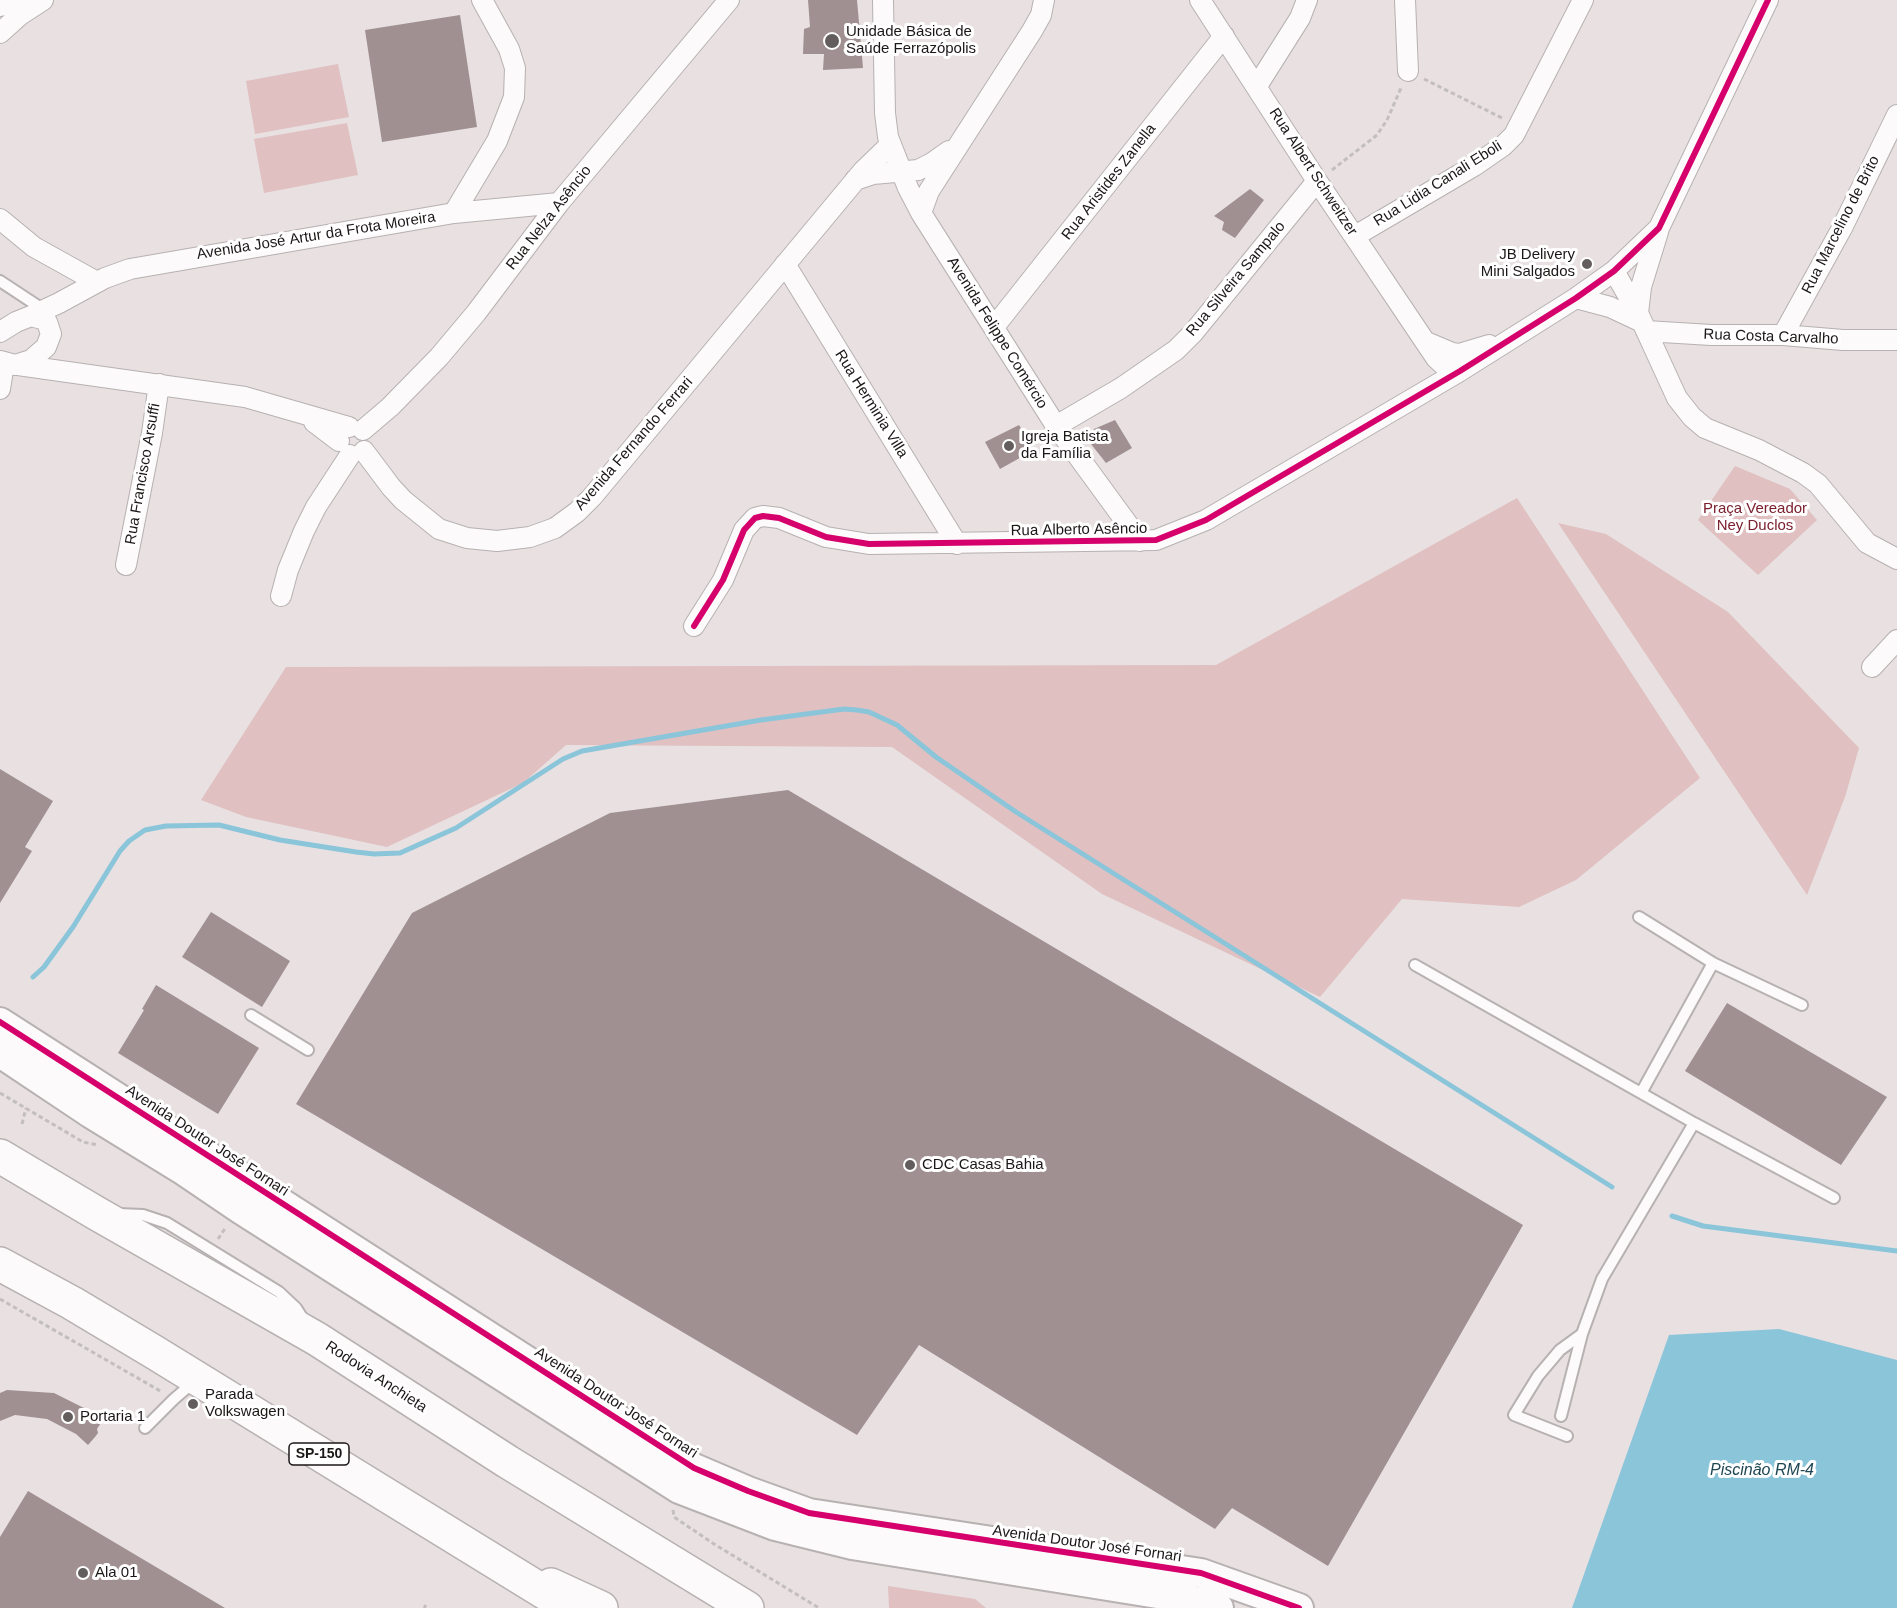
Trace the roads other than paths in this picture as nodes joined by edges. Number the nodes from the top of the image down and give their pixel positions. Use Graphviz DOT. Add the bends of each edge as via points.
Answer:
graph roads {
  1 [pos="30,0"];
  2 [pos="43,0"];
  3 [pos="482,0"];
  4 [pos="729,0"];
  5 [pos="883,0"];
  6 [pos="1044,0"];
  7 [pos="1200,0"];
  8 [pos="1306,0"];
  9 [pos="1405,0"];
  10 [pos="1583,0"];
  11 [pos="1768,0"];
  12 [pos="0,6"];
  13 [pos="0,33"];
  14 [pos="1224,36"];
  15 [pos="1408,71"];
  16 [pos="1257,86"];
  17 [pos="1897,115"];
  18 [pos="963,140"];
  19 [pos="890,145"];
  20 [pos="900,172"];
  21 [pos="855,180"];
  22 [pos="1317,181"];
  23 [pos="559,203"];
  24 [pos="454,213"];
  25 [pos="921,213"];
  26 [pos="0,219"];
  27 [pos="1659,228"];
  28 [pos="1355,236"];
  29 [pos="785,264"];
  30 [pos="1614,271"];
  31 [pos="0,280"];
  32 [pos="97,282"];
  33 [pos="78,293"];
  34 [pos="1576,298"];
  35 [pos="37,313"];
  36 [pos="1642,322"];
  37 [pos="994,327"];
  38 [pos="0,332"];
  39 [pos="51,334"];
  40 [pos="1784,335"];
  41 [pos="1514,337"];
  42 [pos="1897,340"];
  43 [pos="1426,342"];
  44 [pos="7,363"];
  45 [pos="1460,371"];
  46 [pos="78,373"];
  47 [pos="159,384"];
  48 [pos="0,389"];
  49 [pos="1420,394"];
  50 [pos="1056,426"];
  51 [pos="353,441"];
  52 [pos="1140,541"];
  53 [pos="957,544"];
  54 [pos="1897,559"];
  55 [pos="126,565"];
  56 [pos="281,596"];
  57 [pos="694,626"];
  58 [pos="1897,640"];
  59 [pos="1872,667"];
  60 [pos="1639,917"];
  61 [pos="1713,963"];
  62 [pos="1415,965"];
  63 [pos="1802,1005"];
  64 [pos="251,1015"];
  65 [pos="0,1022"];
  66 [pos="308,1050"];
  67 [pos="0,1053"];
  68 [pos="1641,1093"];
  69 [pos="1694,1123"];
  70 [pos="0,1156"];
  71 [pos="1834,1198"];
  72 [pos="96,1213"];
  73 [pos="0,1264"];
  74 [pos="1582,1334"];
  75 [pos="316,1339"];
  76 [pos="198,1379"];
  77 [pos="1561,1416"];
  78 [pos="146,1428"];
  79 [pos="1567,1436"];
  80 [pos="483,1555"];
  81 [pos="570,1608"];
  82 [pos="601,1608"];
  83 [pos="747,1608"];
  84 [pos="1219,1608"];
  85 [pos="1299,1608"];
  1 -- 12 [label="street"];
  2 -- 13 [label="street"];
  3 -- 24 [label="street" via="513,61 514,97 497,141"];
  4 -- 23 [label="street, Rua Nelza Asêncio"];
  5 -- 19 [label="street" via="885,113"];
  6 -- 18 [label="street" via="1032,31"];
  7 -- 14 [label="street, Rua Albert Schweitzer"];
  8 -- 16 [label="street" via="1300,18"];
  9 -- 15 [label="street"];
  10 -- 28 [label="street, Rua Lidia Canali Eboli" via="1514,135 1474,166"];
  11 -- 27 [label="street"];
  14 -- 16 [label="street, Rua Albert Schweitzer"];
  14 -- 37 [label="street, Rua Aristides Zanella"];
  16 -- 22 [label="street, Rua Albert Schweitzer"];
  17 -- 40 [label="street, Rua Marcelino de Brito"];
  18 -- 20 [label="street" via="926,167"];
  18 -- 25 [label="street" via="929,191"];
  19 -- 20 [label="street, Avenida Felippe Comércio"];
  19 -- 21 [label="street, Avenida Fernando Ferrari"];
  20 -- 21 [label="street"];
  20 -- 25 [label="street, Avenida Felippe Comércio"];
  21 -- 29 [label="street, Avenida Fernando Ferrari"];
  22 -- 28 [label="street, Rua Albert Schweitzer"];
  22 -- 50 [label="street, Rua Silveira Sampalo" via="1184,341 1144,373"];
  23 -- 24 [label="street, Avenida José Artur da Frota Moreira"];
  23 -- 51 [label="street, Rua Nelza Asêncio" via="446,348"];
  24 -- 32 [label="street, Avenida José Artur da Frota Moreira" via="150,264 117,272"];
  25 -- 37 [label="street, Avenida Felippe Comércio"];
  26 -- 32 [label="street" via="34,247"];
  27 -- 30 [label="street, Rua Alberto Asêncio"];
  27 -- 36 [label="street" via="1641,287"];
  28 -- 43 [label="street, Rua Albert Schweitzer"];
  29 -- 51 [label="street, Avenida Fernando Ferrari" via="592,497 568,519 543,533 514,540 484,540 440,528 403,500"];
  29 -- 53 [label="street, Rua Herminia Villa"];
  30 -- 34 [label="street, Rua Alberto Asêncio"];
  30 -- 36 [label="street"];
  31 -- 35 [label="lane"];
  32 -- 33 [label="street, Avenida José Artur da Frota Moreira"];
  33 -- 35 [label="street, Avenida José Artur da Frota Moreira"];
  33 -- 39 [label="street, Avenida José Artur da Frota Moreira" via="60,314"];
  34 -- 36 [label="street" via="1610,307"];
  34 -- 41 [label="street, Rua Alberto Asêncio"];
  35 -- 38 [label="street, Avenida José Artur da Frota Moreira"];
  35 -- 39 [label="street"];
  36 -- 40 [label="street, Rua Costa Carvalho" via="1711,335"];
  36 -- 54 [label="street" via="1677,398 1692,417 1705,428 1803,473 1818,484 1867,543"];
  37 -- 50 [label="street, Avenida Felippe Comércio"];
  39 -- 44 [label="street, Avenida José Artur da Frota Moreira" via="40,355"];
  39 -- 46 [label="street" via="59,354"];
  40 -- 42 [label="street, Rua Costa Carvalho"];
  41 -- 43 [label="street, Rua Alberto Asêncio" via="1459,354"];
  41 -- 45 [label="street, Rua Alberto Asêncio"];
  43 -- 45 [label="street, Rua Albert Schweitzer" via="1442,365"];
  43 -- 49 [label="street, Rua Albert Schweitzer" via="1432,370"];
  44 -- 46 [label="street"];
  44 -- 48 [label="street"];
  45 -- 49 [label="street, Rua Alberto Asêncio"];
  46 -- 47 [label="street"];
  47 -- 51 [label="street, Avenida Fernando Ferrari" via="245,398 301,414"];
  47 -- 55 [label="street, Rua Francisco Arsuffi"];
  49 -- 52 [label="street, Rua Alberto Asêncio" via="1206,520 1156,540"];
  50 -- 52 [label="street, Avenida Felippe Comércio"];
  51 -- 56 [label="street, Rua Nelza Asêncio" via="304,531"];
  52 -- 53 [label="street, Rua Alberto Asêncio"];
  53 -- 57 [label="street, Rua Alberto Asêncio" via="840,541 771,515 755,518 744,530 723,580"];
  58 -- 59 [label="street"];
  60 -- 61 [label="lane"];
  61 -- 63 [label="lane"];
  61 -- 68 [label="lane"];
  62 -- 68 [label="lane"];
  64 -- 66 [label="lane"];
  65 -- 85 [label="street, Avenida Doutor José Fornari" via="694,1468 809,1513 1201,1573"];
  67 -- 84 [label="street" via="679,1489 775,1526 852,1545 1189,1599"];
  68 -- 69 [label="lane"];
  69 -- 71 [label="lane"];
  69 -- 74 [label="lane" via="1602,1279"];
  70 -- 72 [label="highway, Rodovia Anchieta"];
  72 -- 75 [label="highway, Rodovia Anchieta"];
  72 -- 75 [label="lane" via="143,1215 167,1223 279,1292 296,1308"];
  73 -- 76 [label="highway, SP-150"];
  74 -- 77 [label="lane"];
  74 -- 79 [label="lane" via="1560,1350 1538,1376 1514,1415"];
  75 -- 83 [label="highway, Rodovia Anchieta"];
  76 -- 78 [label="lane"];
  76 -- 80 [label="highway, SP-150"];
  80 -- 81 [label="highway, SP-150"];
  80 -- 82 [label="highway, SP-150"];
}
